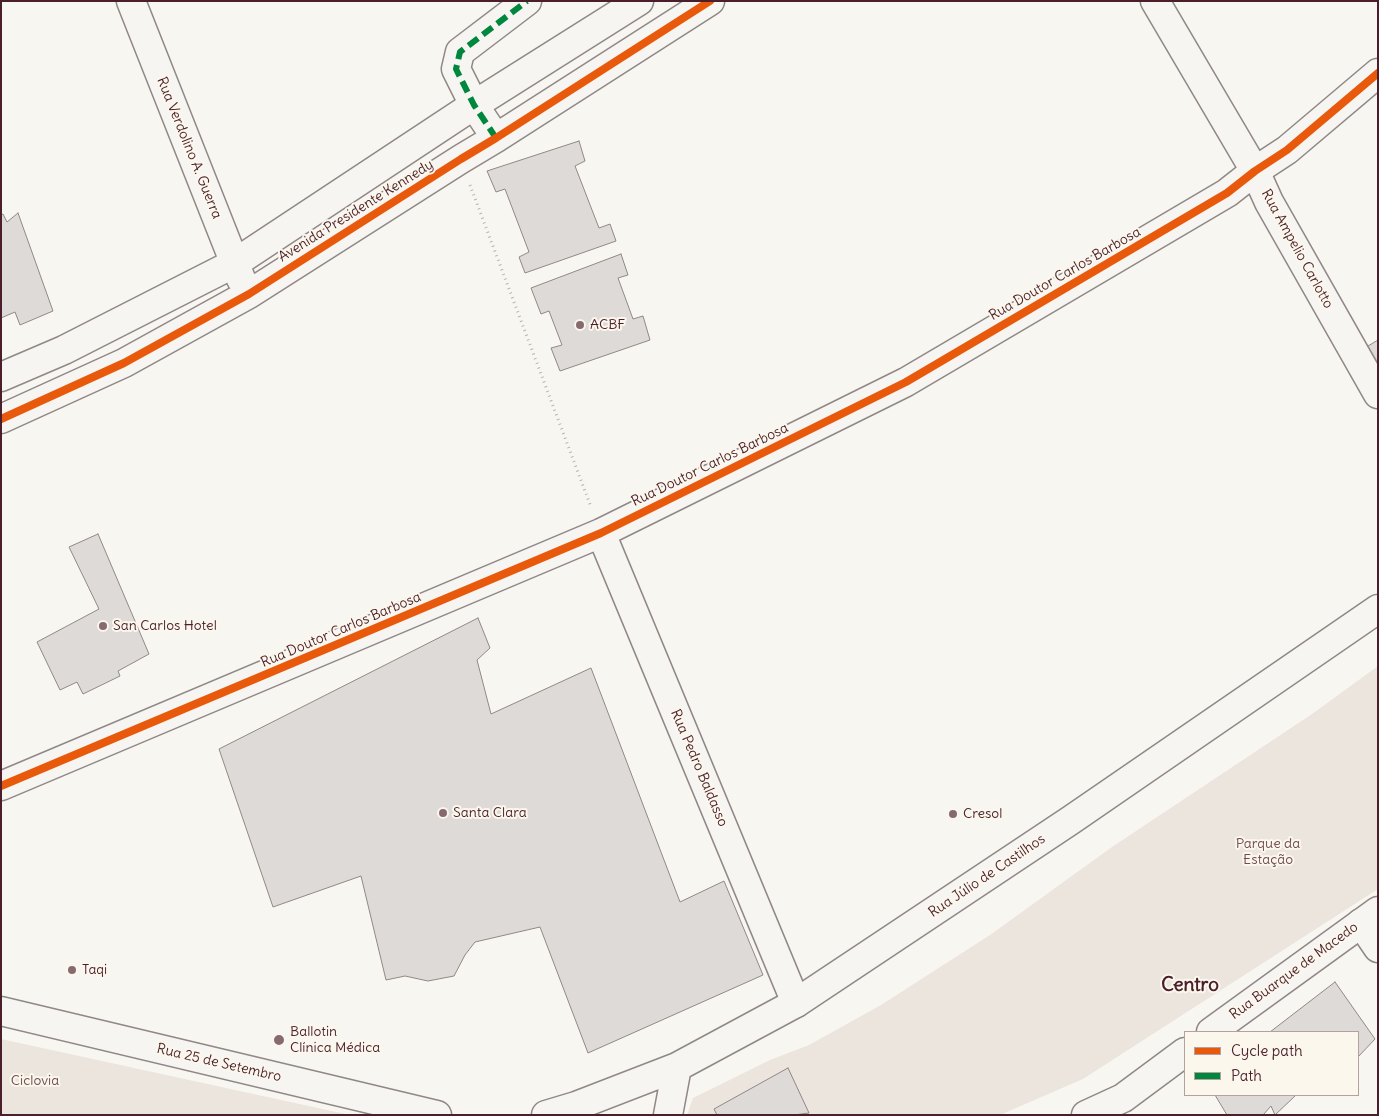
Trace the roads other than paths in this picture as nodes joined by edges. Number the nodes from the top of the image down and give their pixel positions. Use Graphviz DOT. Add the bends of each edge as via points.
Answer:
graph roads {
  1 [pos="131,1"];
  2 [pos="527,1"];
  3 [pos="639,1"];
  4 [pos="710,1"];
  5 [pos="1155,1"];
  6 [pos="1378,73"];
  7 [pos="474,105"];
  8 [pos="496,138"];
  9 [pos="1255,171"];
  10 [pos="235,263"];
  11 [pos="249,294"];
  12 [pos="1,378"];
  13 [pos="1378,394"];
  14 [pos="1,418"];
  15 [pos="601,534"];
  16 [pos="1378,609"];
  17 [pos="1,786"];
  18 [pos="1369,917"];
  19 [pos="1378,948"];
  20 [pos="796,1003"];
  21 [pos="1,1011"];
  22 [pos="1212,1031"];
  23 [pos="1184,1053"];
  24 [pos="676,1067"];
  25 [pos="576,1106"];
  26 [pos="437,1115"];
  27 [pos="546,1115"];
  28 [pos="608,1115"];
  29 [pos="668,1115"];
  30 [pos="1086,1115"];
  1 -- 10 [label="street, Rua Verdolino A. Guerra"];
  2 -- 7 [label="street" via="460,52 456,69"];
  3 -- 7 [label="street, Avenida Presidente Kennedy"];
  4 -- 8 [label="street, Avenida Presidente Kennedy"];
  5 -- 9 [label="street, Rua Ampelio Carlotto"];
  6 -- 9 [label="street, Rua Doutor Carlos Barbosa" via="1288,150"];
  7 -- 8 [label="street"];
  7 -- 10 [label="street, Avenida Presidente Kennedy"];
  8 -- 11 [label="street, Avenida Presidente Kennedy"];
  9 -- 13 [label="street, Rua Ampelio Carlotto" via="1269,202"];
  9 -- 15 [label="street, Rua Doutor Carlos Barbosa" via="1227,193 906,382"];
  10 -- 11 [label="street, Rua Verdolino A. Guerra"];
  10 -- 12 [label="street, Avenida Presidente Kennedy" via="64,350"];
  11 -- 14 [label="street, Avenida Presidente Kennedy" via="124,363"];
  15 -- 17 [label="street, Rua Doutor Carlos Barbosa"];
  15 -- 20 [label="street, Rua Pedro Baldasso"];
  16 -- 20 [label="street, Rua Júlio de Castilhos" via="1063,826"];
  18 -- 19 [label="street"];
  18 -- 22 [label="street, Rua Buarque de Macedo"];
  20 -- 24 [label="street, Rua Júlio de Castilhos"];
  21 -- 26 [label="street, Rua 25 de Setembro"];
  23 -- 30 [label="street" via="1124,1098"];
  24 -- 25 [label="street, Rua Júlio de Castilhos"];
  24 -- 29 [label="street"];
  25 -- 27 [label="street, Rua Júlio de Castilhos"];
  25 -- 28 [label="street"];
}
